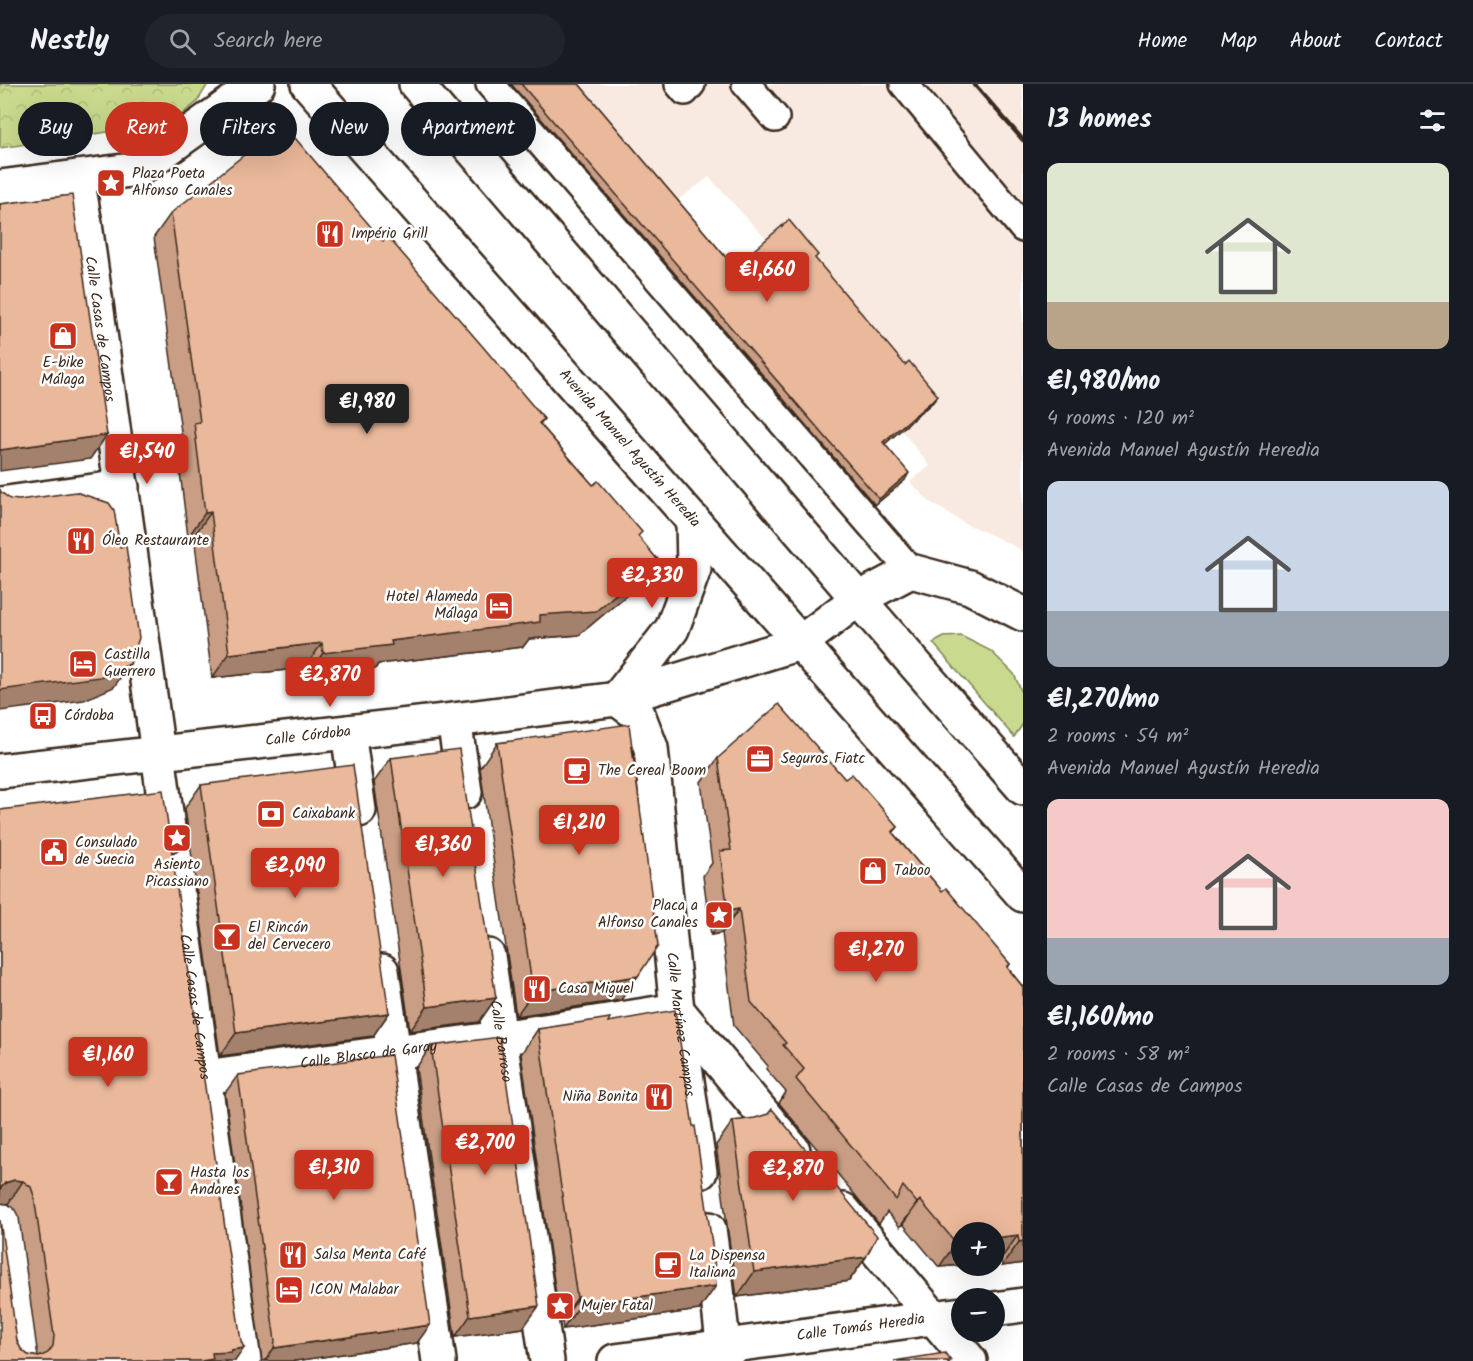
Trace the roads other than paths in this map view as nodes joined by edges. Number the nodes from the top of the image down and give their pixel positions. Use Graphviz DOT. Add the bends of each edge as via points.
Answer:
graph roads {
  1 [pos="258,84"];
  2 [pos="309,84"];
  3 [pos="416,84"];
  4 [pos="490,84"];
  5 [pos="679,84"];
  6 [pos="691,84"];
  7 [pos="747,84"];
  8 [pos="904,84"];
  9 [pos="776,118"];
  10 [pos="77,177"];
  11 [pos="0,187"];
  12 [pos="1023,228"];
  13 [pos="122,488"];
  14 [pos="0,504"];
  15 [pos="693,519"];
  16 [pos="911,571"];
  17 [pos="858,599"];
  18 [pos="1023,614"];
  19 [pos="800,642"];
  20 [pos="617,699"];
  21 [pos="454,720"];
  22 [pos="348,732"];
  23 [pos="158,753"];
  24 [pos="0,771"];
  25 [pos="1023,788"];
  26 [pos="468,817"];
  27 [pos="363,839"];
  28 [pos="1023,895"];
  29 [pos="483,922"];
  30 [pos="378,945"];
  31 [pos="677,1010"];
  32 [pos="500,1038"];
  33 [pos="394,1052"];
  34 [pos="204,1077"];
  35 [pos="1023,1305"];
  36 [pos="1005,1307"];
  37 [pos="947,1316"];
  38 [pos="724,1354"];
  39 [pos="244,1361"];
  40 [pos="439,1361"];
  41 [pos="547,1361"];
  42 [pos="615,1361"];
  43 [pos="970,1361"];
  1 -- 10 [label="street" via="139,169"];
  2 -- 15 [label="street, Avenida Manuel Agustín Heredia"];
  3 -- 17 [label="street"];
  4 -- 16 [label="lane"];
  5 -- 6 [label="lane" via="685,91"];
  7 -- 9 [label="lane"];
  8 -- 12 [label="lane"];
  10 -- 11 [label="street"];
  10 -- 13 [label="street, Calle Casas de Campos"];
  13 -- 14 [label="street"];
  13 -- 23 [label="street, Calle Casas de Campos"];
  15 -- 19 [label="street, Avenida Manuel Agustín Heredia"];
  15 -- 20 [label="street" via="694,569 672,628"];
  16 -- 17 [label="street, Calle Córdoba"];
  16 -- 18 [label="street" via="970,587"];
  17 -- 19 [label="street, Calle Córdoba"];
  17 -- 25 [label="street"];
  19 -- 20 [label="street, Calle Córdoba"];
  19 -- 28 [label="street, Avenida Manuel Agustín Heredia"];
  20 -- 21 [label="street, Calle Córdoba"];
  20 -- 31 [label="street, Calle Martínez Campos" via="638,714 651,748"];
  21 -- 22 [label="street, Calle Córdoba"];
  21 -- 26 [label="street"];
  22 -- 23 [label="street, Calle Córdoba"];
  22 -- 27 [label="street"];
  23 -- 24 [label="street, Calle Córdoba"];
  23 -- 34 [label="street, Calle Casas de Campos"];
  29 -- 32 [label="street, Calle Barroso"];
  30 -- 33 [label="street"];
  31 -- 32 [label="street, Calle Blasco de Garay"];
  31 -- 37 [label="street" via="819,1182"];
  31 -- 38 [label="street, Calle Martínez Campos"];
  32 -- 33 [label="street, Calle Blasco de Garay"];
  32 -- 41 [label="street, Calle Barroso"];
  33 -- 34 [label="street, Calle Blasco de Garay"];
  33 -- 40 [label="street"];
  34 -- 39 [label="street, Calle Casas de Campos"];
  35 -- 36 [label="street"];
  37 -- 38 [label="street, Calle Tomás Heredia"];
  37 -- 43 [label="street"];
  38 -- 42 [label="street, Calle Tomás Heredia"];
}
